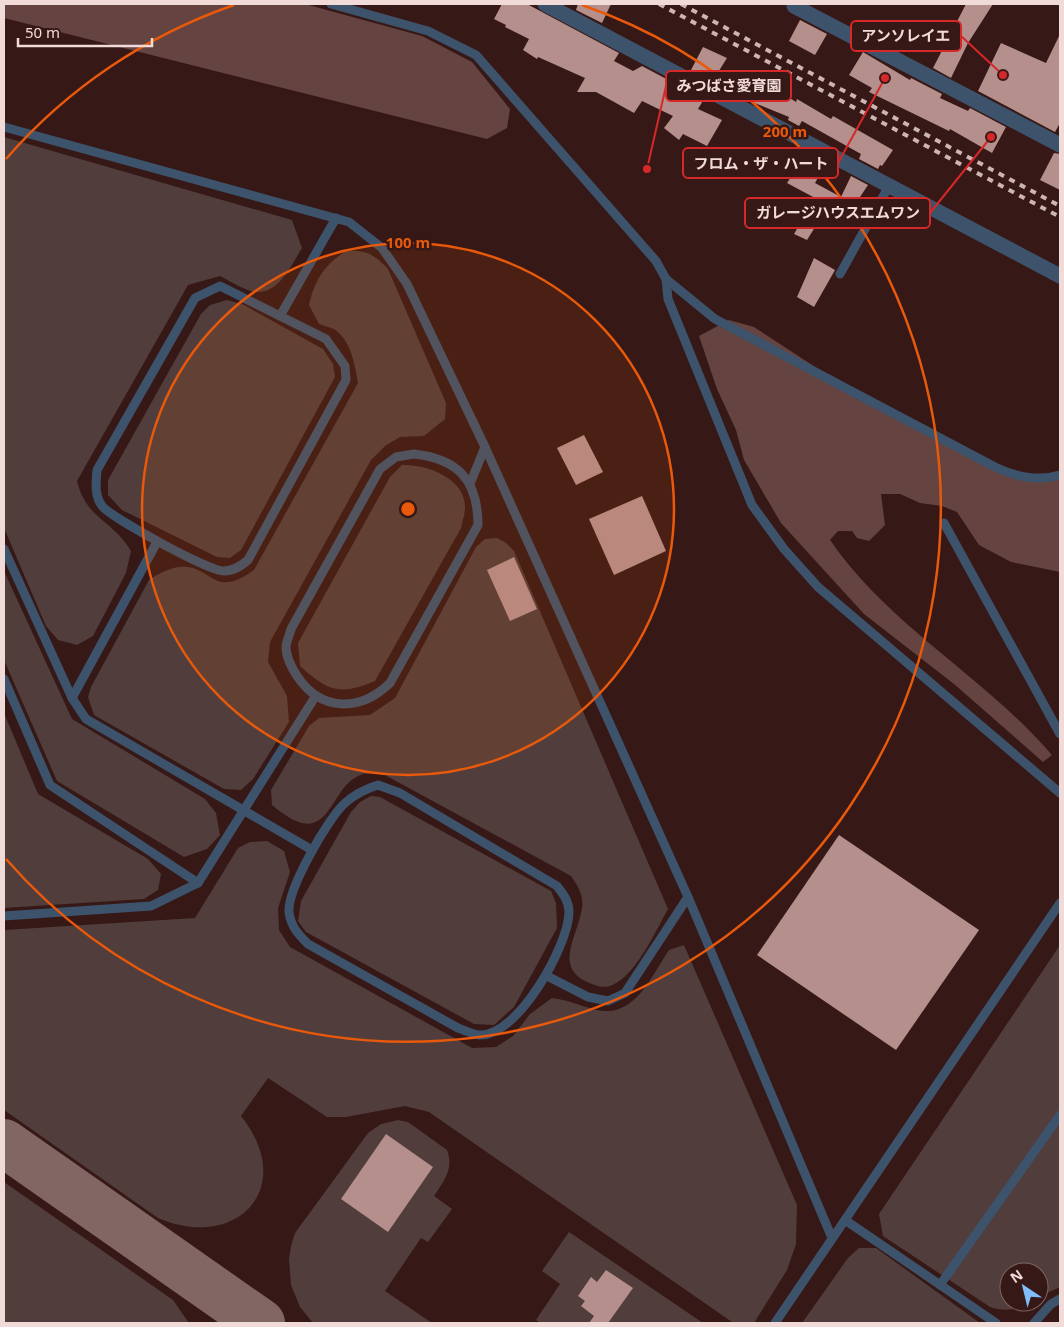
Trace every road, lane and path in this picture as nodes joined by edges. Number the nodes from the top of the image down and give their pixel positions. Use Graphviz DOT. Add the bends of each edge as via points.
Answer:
graph roads {
  1 [pos="331,4"];
  2 [pos="545,4"];
  3 [pos="795,4"];
  4 [pos="4,126"];
  5 [pos="1059,141"];
  6 [pos="889,186"];
  7 [pos="336,218"];
  8 [pos="840,274"];
  9 [pos="1060,276"];
  10 [pos="666,279"];
  11 [pos="280,316"];
  12 [pos="485,447"];
  13 [pos="1060,476"];
  14 [pos="470,484"];
  15 [pos="944,524"];
  16 [pos="157,542"];
  17 [pos="4,549"];
  18 [pos="4,679"];
  19 [pos="315,697"];
  20 [pos="72,698"];
  21 [pos="1060,734"];
  22 [pos="1060,793"];
  23 [pos="244,810"];
  24 [pos="312,850"];
  25 [pos="198,883"];
  26 [pos="688,897"];
  27 [pos="1060,903"];
  28 [pos="4,916"];
  29 [pos="546,976"];
  30 [pos="1060,1116"];
  31 [pos="845,1220"];
  32 [pos="832,1238"];
  33 [pos="940,1285"];
  34 [pos="1060,1299"];
  35 [pos="775,1323"];
  36 [pos="996,1323"];
  37 [pos="1034,1323"];
  1 -- 10 [label="lane" via="428,31 476,55 656,261"];
  2 -- 6 [label="street"];
  3 -- 5 [label="street"];
  4 -- 7 [label="lane"];
  6 -- 8 [label="lane"];
  6 -- 9 [label="street"];
  7 -- 11 [label="lane"];
  7 -- 12 [label="lane" via="349,222 382,248 407,284"];
  10 -- 13 [label="lane" via="716,318 995,467 1028,478"];
  10 -- 22 [label="lane" via="668,299 752,505 784,550 818,587"];
  11 -- 16 [label="lane" via="220,286 194,298 96,470 96,490 102,507"];
  11 -- 16 [label="lane" via="326,339 344,366 346,380 248,560 239,568 223,572"];
  12 -- 14 [label="lane"];
  12 -- 26 [label="lane"];
  14 -- 19 [label="lane" via="478,502 478,524 390,683 376,696 340,705"];
  14 -- 19 [label="lane" via="451,463 434,456 414,454 396,457 380,469 291,629 286,647 289,664"];
  15 -- 21 [label="lane"];
  16 -- 20 [label="lane"];
  17 -- 20 [label="lane"];
  18 -- 25 [label="lane" via="50,785"];
  19 -- 23 [label="lane"];
  20 -- 23 [label="lane" via="86,719"];
  23 -- 24 [label="lane"];
  23 -- 25 [label="lane"];
  24 -- 29 [label="lane" via="289,910 293,930 308,944 458,1028 480,1035 501,1028 518,1014"];
  24 -- 29 [label="lane" via="343,804 361,790 378,785 400,793 557,886 567,900 569,914"];
  25 -- 28 [label="lane" via="151,906"];
  26 -- 29 [label="lane" via="625,993 608,1001 588,997"];
  26 -- 32 [label="lane"];
  27 -- 31 [label="lane"];
  30 -- 33 [label="lane"];
  31 -- 32 [label="lane"];
  31 -- 33 [label="lane"];
  32 -- 35 [label="lane"];
  33 -- 36 [label="lane"];
  34 -- 37 [label="lane"];
}
